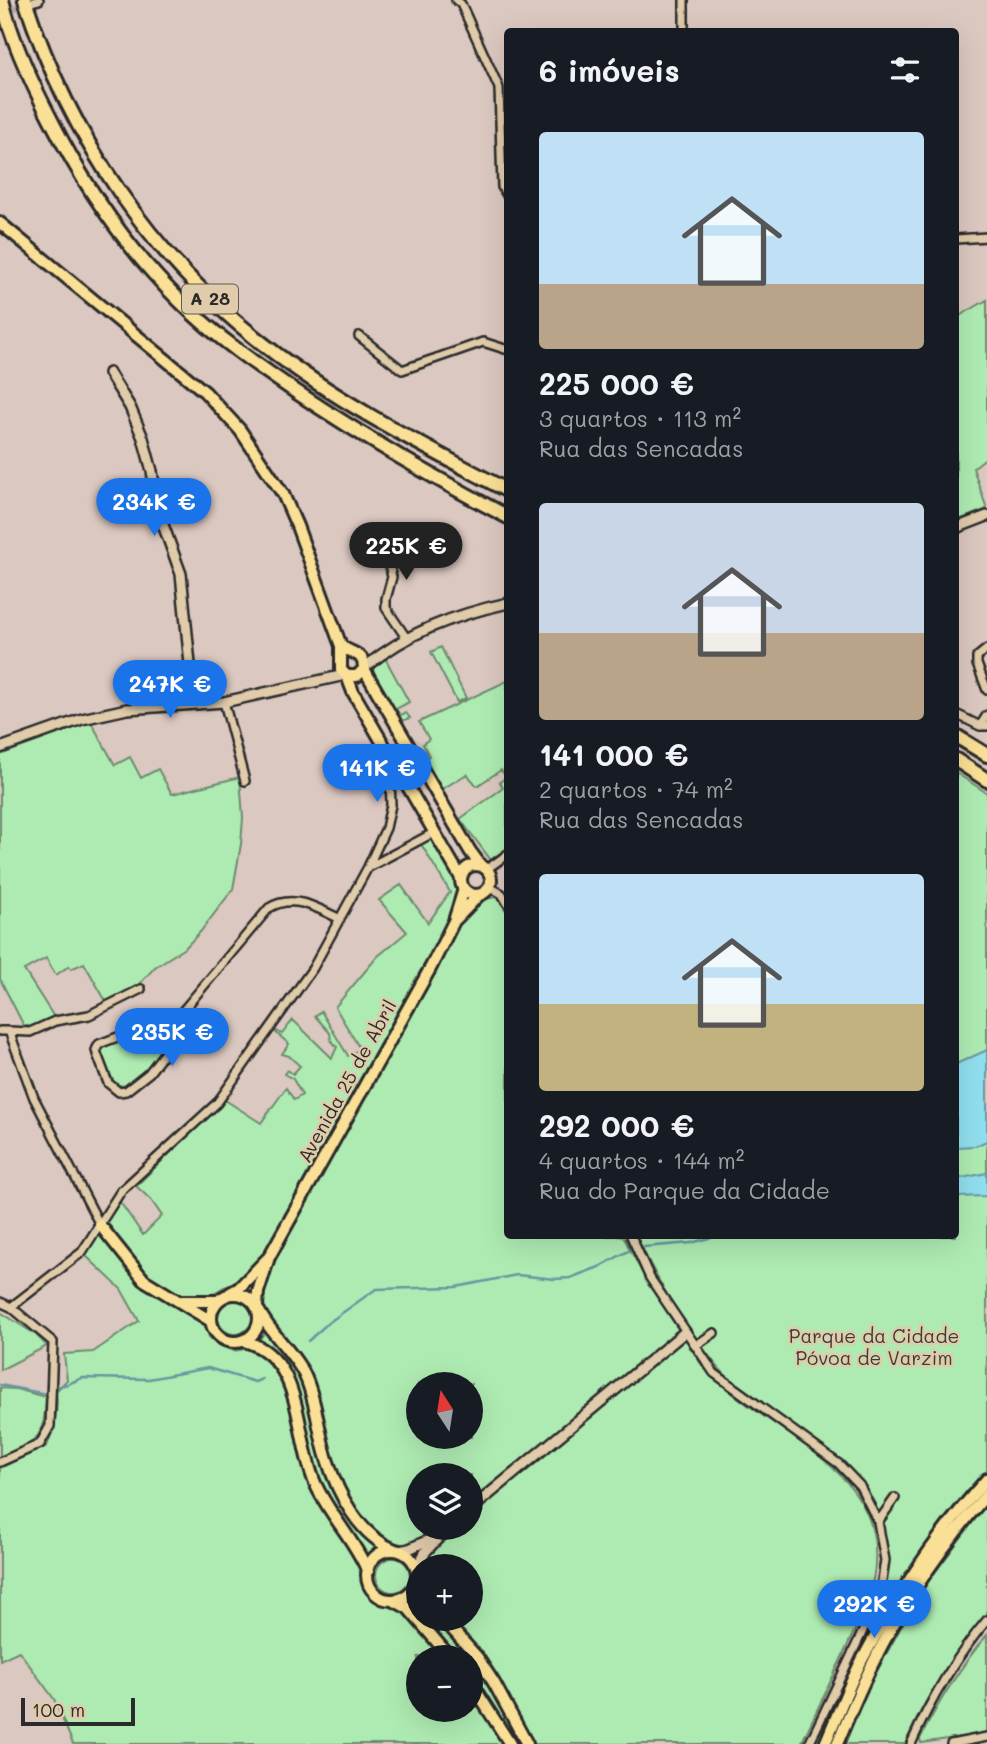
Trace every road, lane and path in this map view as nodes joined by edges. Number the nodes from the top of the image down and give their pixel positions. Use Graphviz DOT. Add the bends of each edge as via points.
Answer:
graph roads {
  1 [pos="2,0"];
  2 [pos="456,0"];
  3 [pos="684,0"];
  4 [pos="32,1"];
  5 [pos="684,28"];
  6 [pos="504,190"];
  7 [pos="0,223"];
  8 [pos="987,237"];
  9 [pos="959,239"];
  10 [pos="359,336"];
  11 [pos="504,349"];
  12 [pos="109,373"];
  13 [pos="504,489"];
  14 [pos="504,515"];
  15 [pos="987,516"];
  16 [pos="959,527"];
  17 [pos="381,530"];
  18 [pos="504,604"];
  19 [pos="407,639"];
  20 [pos="341,646"];
  21 [pos="987,649"];
  22 [pos="352,653"];
  23 [pos="367,667"];
  24 [pos="342,672"];
  25 [pos="987,690"];
  26 [pos="383,700"];
  27 [pos="224,702"];
  28 [pos="194,704"];
  29 [pos="365,712"];
  30 [pos="959,715"];
  31 [pos="987,715"];
  32 [pos="983,726"];
  33 [pos="959,739"];
  34 [pos="383,741"];
  35 [pos="0,748"];
  36 [pos="987,755"];
  37 [pos="959,762"];
  38 [pos="987,780"];
  39 [pos="245,781"];
  40 [pos="435,832"];
  41 [pos="504,856"];
  42 [pos="369,867"];
  43 [pos="484,867"];
  44 [pos="462,884"];
  45 [pos="490,887"];
  46 [pos="479,895"];
  47 [pos="504,897"];
  48 [pos="340,919"];
  49 [pos="454,922"];
  50 [pos="141,989"];
  51 [pos="181,1013"];
  52 [pos="0,1031"];
  53 [pos="9,1031"];
  54 [pos="100,1225"];
  55 [pos="632,1239"];
  56 [pos="270,1257"];
  57 [pos="229,1294"];
  58 [pos="179,1301"];
  59 [pos="217,1301"];
  60 [pos="0,1302"];
  61 [pos="11,1307"];
  62 [pos="258,1308"];
  63 [pos="211,1321"];
  64 [pos="685,1332"];
  65 [pos="713,1333"];
  66 [pos="244,1341"];
  67 [pos="695,1346"];
  68 [pos="0,1462"];
  69 [pos="987,1479"];
  70 [pos="987,1494"];
  71 [pos="895,1498"];
  72 [pos="483,1499"];
  73 [pos="878,1522"];
  74 [pos="429,1540"];
  75 [pos="436,1540"];
  76 [pos="397,1551"];
  77 [pos="424,1554"];
  78 [pos="406,1555"];
  79 [pos="368,1572"];
  80 [pos="406,1594"];
  81 [pos="393,1600"];
  82 [pos="987,1620"];
  83 [pos="454,1631"];
  84 [pos="440,1645"];
  85 [pos="483,1700"];
  86 [pos="987,1737"];
  87 [pos="510,1744"];
  88 [pos="527,1744"];
  89 [pos="809,1744"];
  90 [pos="825,1744"];
  91 [pos="836,1744"];
  92 [pos="911,1744"];
  93 [pos="951,1744"];
  1 -- 14 [label="highway, A 28" via="36,93 63,145 110,222 182,303 254,362 368,440"];
  2 -- 6 [label="street" via="499,88"];
  3 -- 5 [label="street"];
  4 -- 13 [label="highway, A 28" via="40,45 75,120 115,188 159,246 206,296 267,348 373,418"];
  7 -- 20 [label="main road" via="205,392 240,430 283,494"];
  8 -- 9 [label="street"];
  10 -- 11 [label="street" via="402,370 483,342"];
  12 -- 28 [label="street" via="143,438 158,511 181,574"];
  15 -- 16 [label="street"];
  17 -- 19 [label="street" via="392,577 386,608"];
  18 -- 19 [label="street" via="448,618"];
  19 -- 23 [label="street"];
  20 -- 22 [label="main road"];
  20 -- 24 [label="main road"];
  21 -- 25 [label="street" via="977,664"];
  22 -- 23 [label="main road" via="359,654"];
  22 -- 24 [label="main road" via="345,655"];
  23 -- 24 [label="main road" via="357,677"];
  23 -- 26 [label="main road"];
  24 -- 27 [label="street"];
  24 -- 29 [label="main road"];
  26 -- 29 [label="main road" via="377,713"];
  26 -- 43 [label="main road"];
  27 -- 28 [label="street"];
  27 -- 39 [label="street"];
  28 -- 35 [label="street" via="127,709"];
  29 -- 34 [label="main road"];
  30 -- 32 [label="street"];
  31 -- 32 [label="street"];
  33 -- 36 [label="highway"];
  34 -- 40 [label="main road"];
  34 -- 42 [label="street" via="391,805"];
  37 -- 38 [label="highway"];
  40 -- 42 [label="street"];
  40 -- 44 [label="main road"];
  41 -- 43 [label="street"];
  42 -- 48 [label="street"];
  43 -- 44 [label="main road" via="468,867"];
  43 -- 45 [label="main road" via="491,877"];
  44 -- 46 [label="main road" via="470,894"];
  44 -- 49 [label="main road, Avenida 25 de Abril"];
  45 -- 46 [label="main road, Avenida 25 de Abril"];
  45 -- 47 [label="street"];
  46 -- 49 [label="main road, Avenida 25 de Abril"];
  48 -- 51 [label="street" via="305,903 271,906"];
  48 -- 54 [label="street" via="313,968 224,1094 126,1186"];
  49 -- 56 [label="main road, Avenida 25 de Abril"];
  50 -- 53 [label="street" via="89,1015 55,1021 30,1032"];
  51 -- 51 [label="street" via="99,1044 97,1054 110,1087 126,1091 149,1073 175,1039"];
  52 -- 53 [label="street"];
  53 -- 54 [label="street" via="34,1098"];
  54 -- 58 [label="main road" via="144,1280"];
  54 -- 61 [label="street" via="82,1252"];
  55 -- 64 [label="street" via="650,1278"];
  56 -- 57 [label="main road, Avenida 25 de Abril"];
  56 -- 62 [label="main road, Avenida 25 de Abril" via="258,1292"];
  57 -- 59 [label="main road, Avenida 25 de Abril"];
  57 -- 62 [label="main road" via="248,1297"];
  58 -- 59 [label="main road"];
  58 -- 63 [label="main road"];
  59 -- 63 [label="main road"];
  60 -- 61 [label="street"];
  61 -- 68 [label="street" via="53,1342 52,1405 50,1426 40,1444"];
  62 -- 66 [label="main road, Avenida 25 de Abril" via="255,1332"];
  62 -- 76 [label="main road" via="305,1375 327,1458 344,1499 370,1534"];
  63 -- 66 [label="main road" via="225,1340"];
  64 -- 67 [label="street"];
  64 -- 72 [label="street"];
  65 -- 67 [label="street"];
  66 -- 79 [label="main road" via="266,1350 284,1371 315,1483"];
  67 -- 73 [label="street" via="714,1373 839,1464 860,1486"];
  69 -- 90 [label="main road" via="953,1517 900,1592 861,1663"];
  70 -- 91 [label="main road" via="909,1598"];
  71 -- 73 [label="street"];
  73 -- 89 [label="street" via="885,1560 880,1595"];
  74 -- 76 [label="street"];
  75 -- 77 [label="street"];
  76 -- 78 [label="main road"];
  76 -- 79 [label="main road" via="380,1553"];
  79 -- 81 [label="main road" via="377,1595"];
  80 -- 81 [label="main road"];
  81 -- 84 [label="main road" via="408,1608"];
  82 -- 92 [label="street" via="933,1697"];
  83 -- 88 [label="main road" via="494,1683"];
  85 -- 87 [label="main road"];
  86 -- 93 [label="street"];
}
